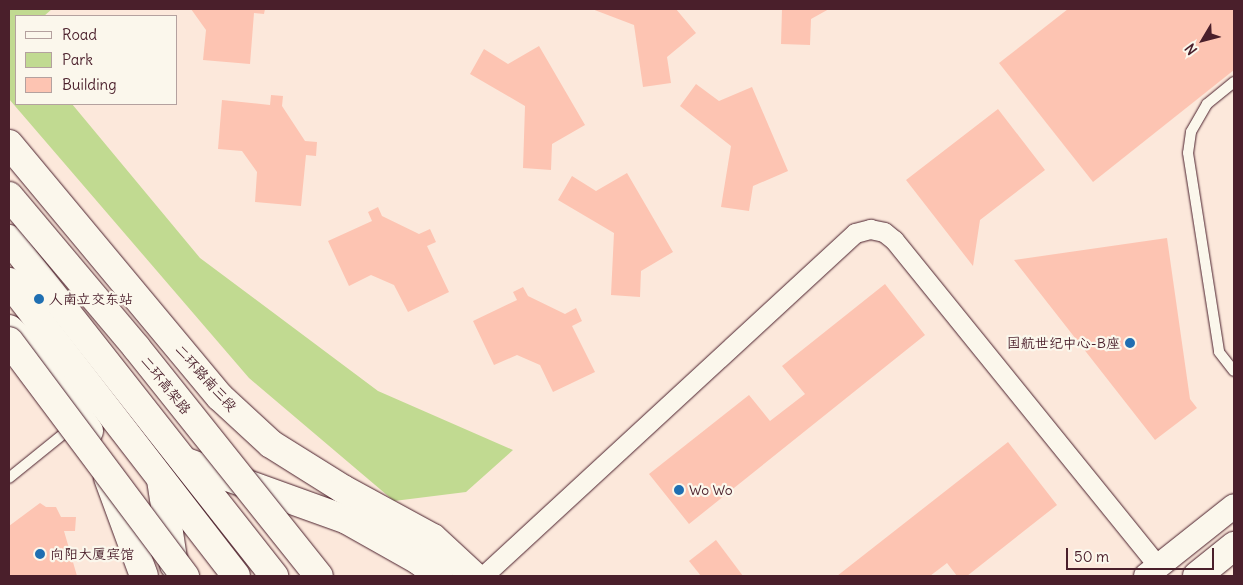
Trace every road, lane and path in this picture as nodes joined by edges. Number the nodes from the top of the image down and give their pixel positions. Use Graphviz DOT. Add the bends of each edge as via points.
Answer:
graph roads {
  1 [pos="1234,82"];
  2 [pos="9,144"];
  3 [pos="9,185"];
  4 [pos="9,196"];
  5 [pos="9,230"];
  6 [pos="9,239"];
  7 [pos="40,279"];
  8 [pos="12,296"];
  9 [pos="9,329"];
  10 [pos="9,341"];
  11 [pos="46,348"];
  12 [pos="1234,371"];
  13 [pos="83,418"];
  14 [pos="186,462"];
  15 [pos="9,478"];
  16 [pos="161,480"];
  17 [pos="1234,506"];
  18 [pos="1234,546"];
  19 [pos="1152,571"];
  20 [pos="144,576"];
  21 [pos="177,576"];
  22 [pos="185,576"];
  23 [pos="236,576"];
  24 [pos="274,576"];
  25 [pos="319,576"];
  26 [pos="439,576"];
  27 [pos="474,576"];
  28 [pos="483,576"];
  29 [pos="1198,576"];
  1 -- 12 [label="lane" via="1207,104 1191,132 1188,153 1219,352"];
  2 -- 27 [label="main road, 二环路南三段" via="220,398 271,444 343,489 433,538"];
  3 -- 7 [label="main road"];
  4 -- 25 [label="main road, 二环高架路, bridge" via="136,347"];
  5 -- 7 [label="main road"];
  6 -- 7 [label="main road"];
  7 -- 14 [label="main road"];
  8 -- 11 [label="main road"];
  9 -- 11 [label="main road"];
  10 -- 22 [label="main road, bridge"];
  11 -- 13 [label="main road"];
  11 -- 16 [label="main road"];
  13 -- 15 [label="lane"];
  13 -- 20 [label="main road"];
  14 -- 24 [label="main road"];
  14 -- 26 [label="main road" via="347,520 418,560"];
  16 -- 21 [label="main road"];
  16 -- 23 [label="main road"];
  17 -- 19 [label="street"];
  18 -- 29 [label="main road"];
  19 -- 28 [label="street" via="894,240 870,229 855,233"];
}
